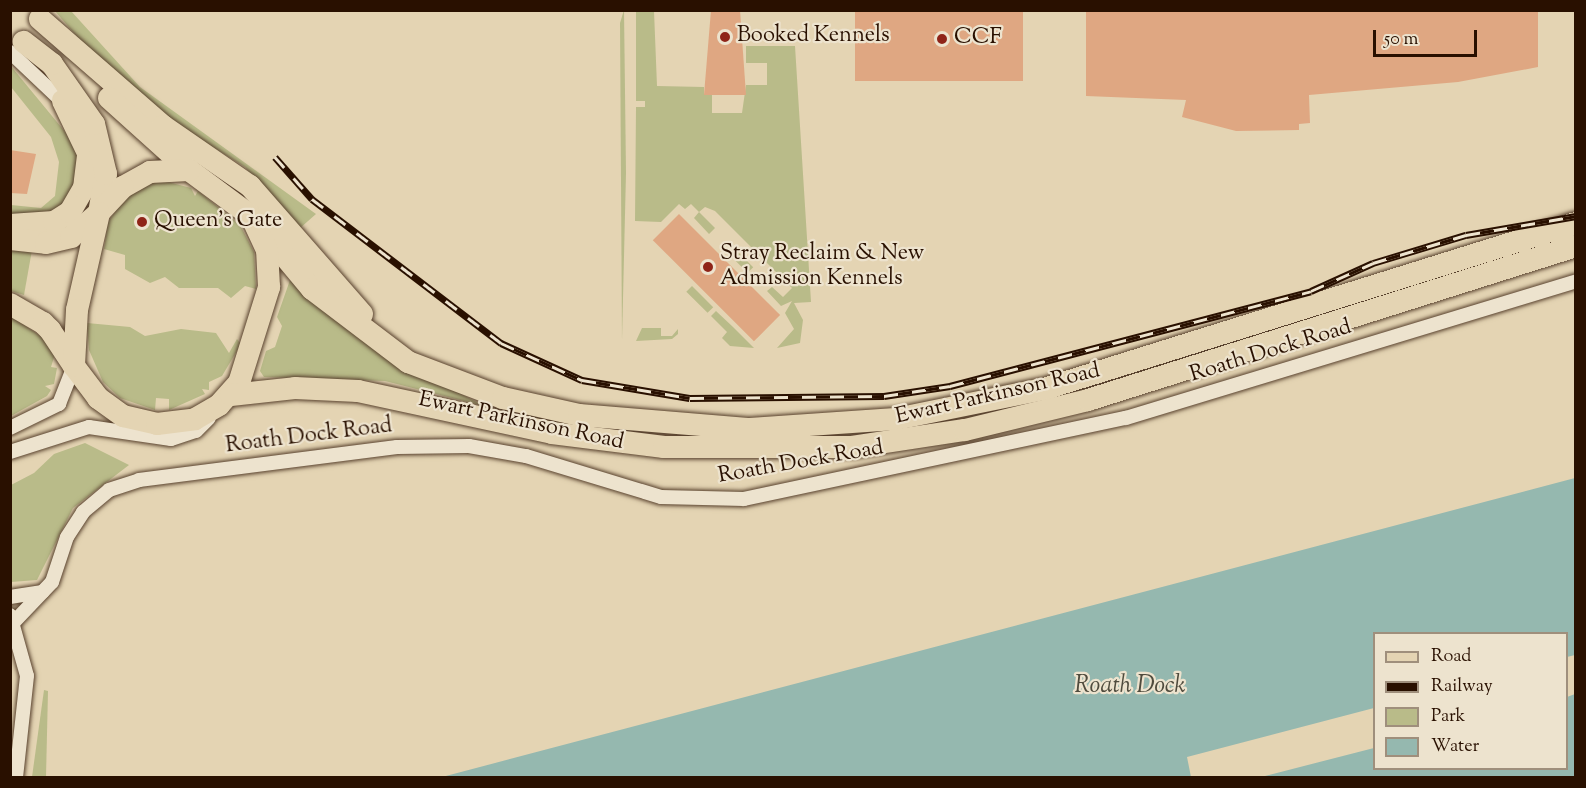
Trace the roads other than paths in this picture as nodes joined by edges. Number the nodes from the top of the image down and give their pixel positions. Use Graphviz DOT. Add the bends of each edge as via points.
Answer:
graph roads {
  1 [pos="37,15"];
  2 [pos="15,41"];
  3 [pos="189,170"];
  4 [pos="99,213"];
  5 [pos="251,216"];
  6 [pos="1575,223"];
  7 [pos="10,225"];
  8 [pos="10,239"];
  9 [pos="1575,246"];
  10 [pos="1575,281"];
  11 [pos="10,304"];
  12 [pos="74,366"];
  13 [pos="440,373"];
  14 [pos="225,400"];
  15 [pos="10,428"];
  16 [pos="10,452"];
  17 [pos="43,592"];
  18 [pos="10,597"];
  19 [pos="12,619"];
  20 [pos="16,777"];
  1 -- 3 [label="main road" via="115,104"];
  1 -- 13 [label="main road" via="164,126 250,186 348,301"];
  2 -- 4 [label="main road" via="52,64 94,123 106,174"];
  2 -- 7 [label="main road" via="66,105 88,153 78,203 44,225"];
  3 -- 4 [label="main road" via="142,176"];
  3 -- 5 [label="main road"];
  4 -- 8 [label="main road" via="60,241"];
  4 -- 12 [label="main road" via="77,310"];
  5 -- 13 [label="main road, Ewart Parkinson Road" via="312,289 348,321 408,362"];
  5 -- 14 [label="main road" via="267,250 270,277 246,365"];
  6 -- 13 [label="main road, Ewart Parkinson Road" via="1208,342 973,405 792,428 687,427 602,418 503,398"];
  9 -- 14 [label="main road, Ewart Parkinson Road" via="1217,363 965,430 852,447 778,451 599,441 358,391 295,388"];
  10 -- 17 [label="street, Roath Dock Road" via="1126,418 744,499 651,495 526,456 469,446 397,447 139,480 109,490 83,512"];
  11 -- 12 [label="main road, Ewart Parkinson Road" via="44,323"];
  12 -- 14 [label="main road, Ewart Parkinson Road" via="98,398 133,420 183,422"];
  12 -- 15 [label="street" via="59,405"];
  14 -- 16 [label="street" via="203,426 183,436 149,440 89,427"];
  17 -- 18 [label="street"];
  17 -- 19 [label="street, Roath Dock Road"];
  19 -- 20 [label="street" via="27,683"];
}
